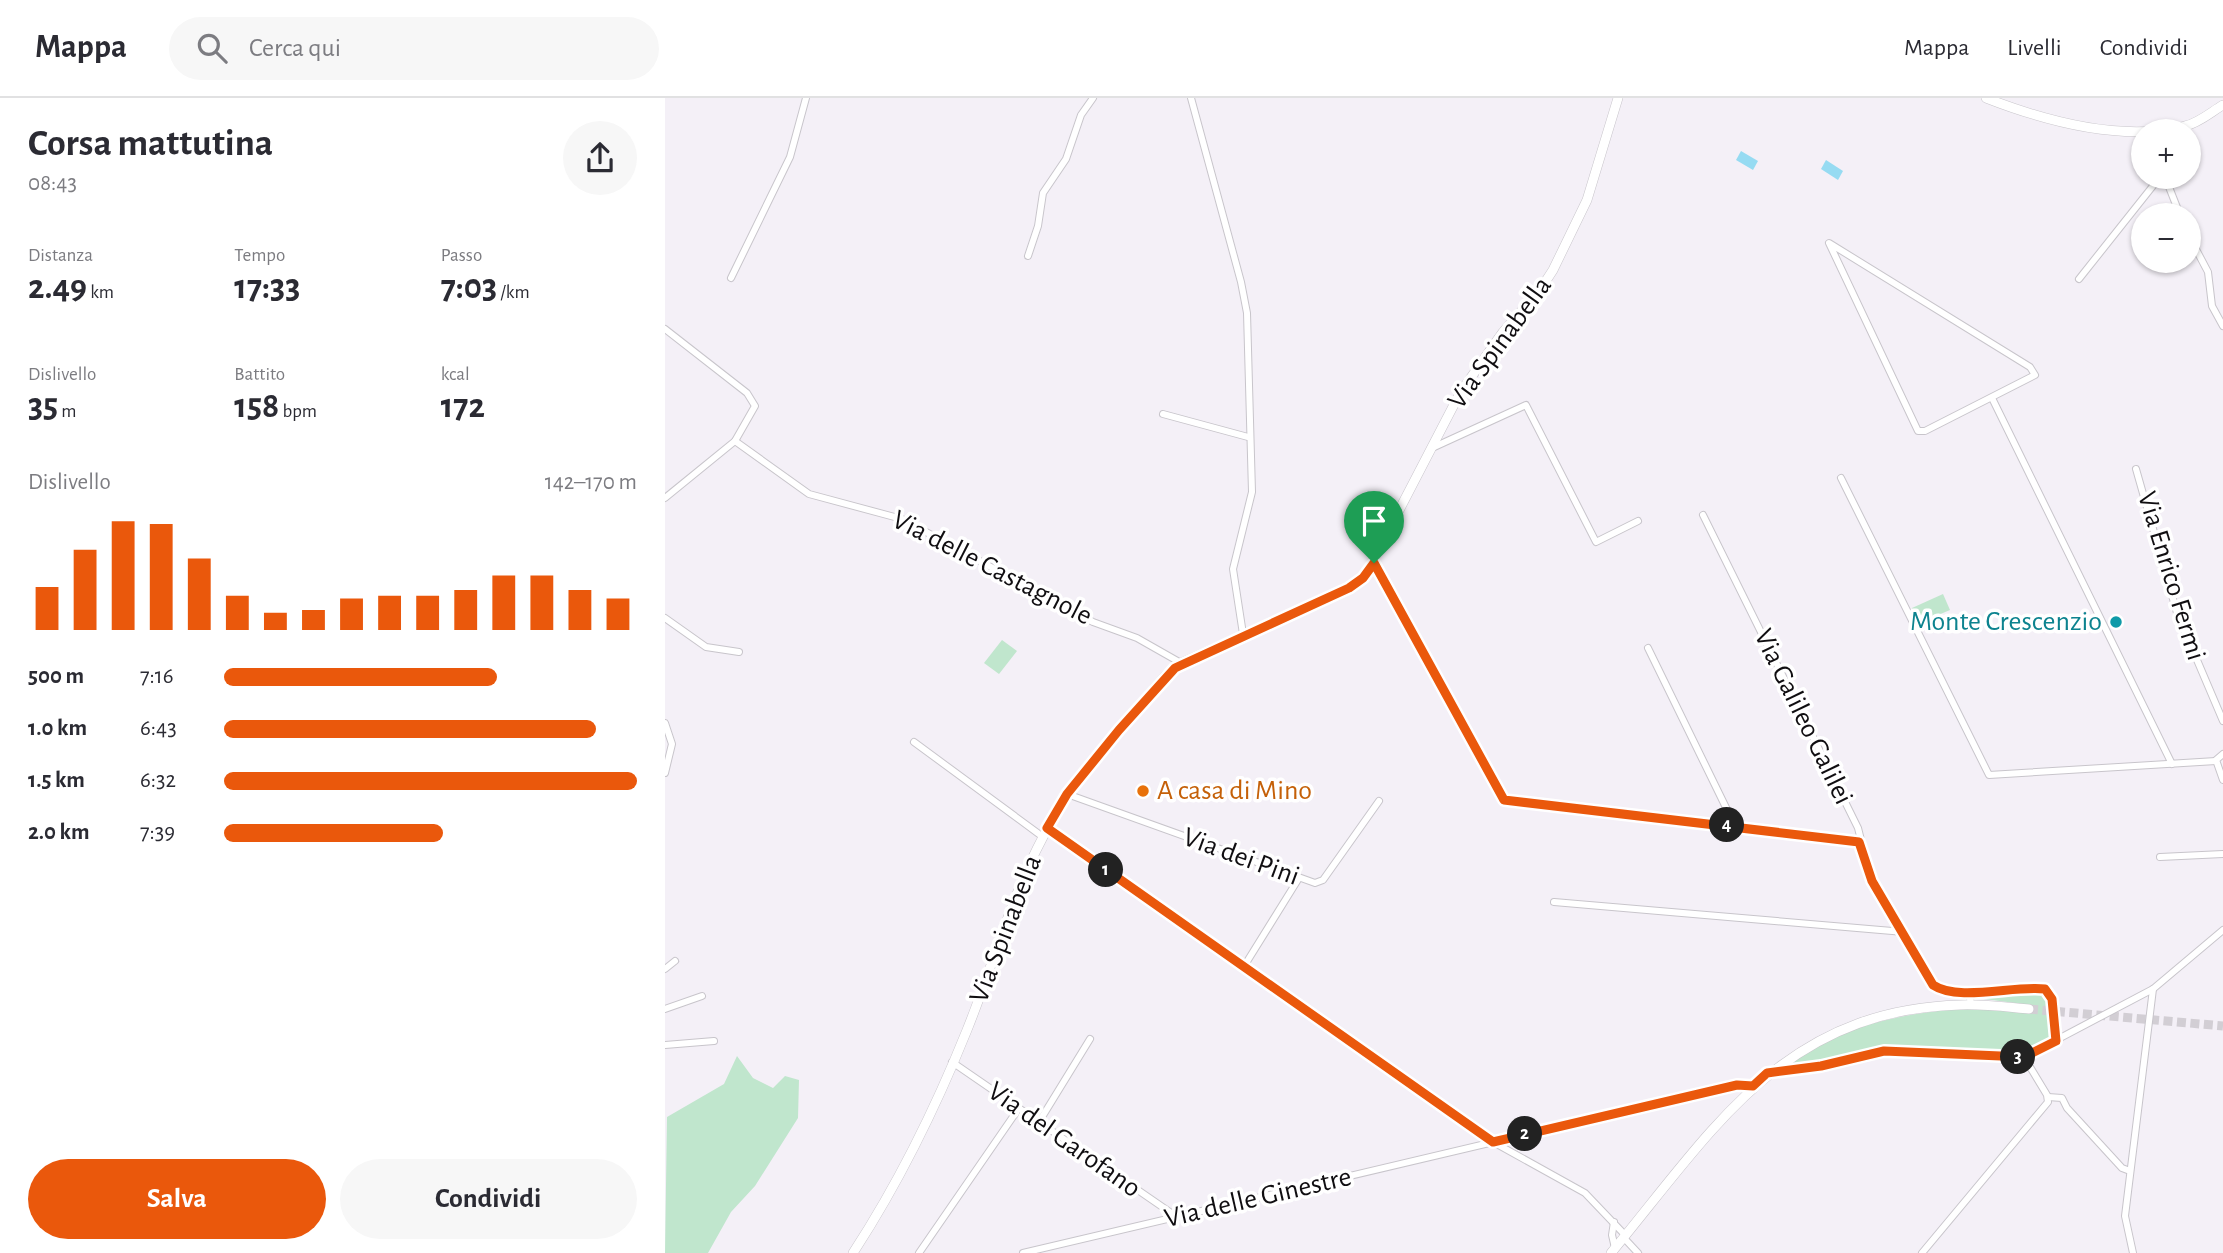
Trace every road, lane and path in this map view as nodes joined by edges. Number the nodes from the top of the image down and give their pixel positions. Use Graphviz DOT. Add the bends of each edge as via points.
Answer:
graph roads {
  1 [pos="806,98"];
  2 [pos="1093,98"];
  3 [pos="1191,98"];
  4 [pos="1618,98"];
  5 [pos="1986,98"];
  6 [pos="2223,106"];
  7 [pos="2201,120"];
  8 [pos="2131,129"];
  9 [pos="2151,189"];
  10 [pos="1028,256"];
  11 [pos="2201,259"];
  12 [pos="731,278"];
  13 [pos="2080,279"];
  14 [pos="2223,326"];
  15 [pos="665,329"];
  16 [pos="1992,398"];
  17 [pos="1163,414"];
  18 [pos="1248,437"];
  19 [pos="735,441"];
  20 [pos="1432,448"];
  21 [pos="2136,469"];
  22 [pos="1842,478"];
  23 [pos="665,498"];
  24 [pos="1703,515"];
  25 [pos="1638,521"];
  26 [pos="1374,563"];
  27 [pos="665,618"];
  28 [pos="1243,634"];
  29 [pos="1648,648"];
  30 [pos="739,652"];
  31 [pos="1181,663"];
  32 [pos="2223,721"];
  33 [pos="665,723"];
  34 [pos="914,742"];
  35 [pos="2223,754"];
  36 [pos="2216,761"];
  37 [pos="2172,764"];
  38 [pos="665,773"];
  39 [pos="2223,779"];
  40 [pos="1067,794"];
  41 [pos="1379,801"];
  42 [pos="1735,826"];
  43 [pos="1045,833"];
  44 [pos="1859,842"];
  45 [pos="2223,854"];
  46 [pos="2160,857"];
  47 [pos="1299,878"];
  48 [pos="1554,902"];
  49 [pos="2223,930"];
  50 [pos="1904,932"];
  51 [pos="675,961"];
  52 [pos="665,968"];
  53 [pos="1243,968"];
  54 [pos="2153,989"];
  55 [pos="1969,991"];
  56 [pos="702,996"];
  57 [pos="1971,1004"];
  58 [pos="665,1009"];
  59 [pos="2029,1009"];
  60 [pos="1090,1039"];
  61 [pos="714,1041"];
  62 [pos="2056,1041"];
  63 [pos="665,1045"];
  64 [pos="2024,1057"];
  65 [pos="952,1062"];
  66 [pos="1767,1073"];
  67 [pos="1753,1086"];
  68 [pos="2048,1097"];
  69 [pos="1019,1108"];
  70 [pos="1039,1122"];
  71 [pos="1493,1142"];
  72 [pos="2130,1171"];
  73 [pos="1177,1217"];
  74 [pos="1614,1222"];
  75 [pos="1625,1237"];
  76 [pos="1613,1250"];
  77 [pos="853,1253"];
  78 [pos="919,1253"];
  79 [pos="1023,1253"];
  80 [pos="1638,1253"];
  81 [pos="1922,1253"];
  82 [pos="2133,1253"];
  1 -- 12 [label="street" via="790,157"];
  2 -- 10 [label="street" via="1081,115 1066,159 1043,193"];
  3 -- 18 [label="street" via="1244,293"];
  4 -- 20 [label="street, Via Spinabella" via="1587,201 1553,270 1469,380"];
  5 -- 8 [label="street" via="2051,119"];
  6 -- 7 [label="street"];
  9 -- 13 [label="street"];
  11 -- 14 [label="street" via="2208,272 2211,306"];
  15 -- 19 [label="street" via="754,400 754,413"];
  16 -- 16 [label="street" via="2033,377 2035,371 1829,243 1917,430"];
  16 -- 37 [label="street"];
  17 -- 18 [label="street"];
  18 -- 28 [label="street" via="1251,501 1233,569"];
  19 -- 23 [label="street"];
  19 -- 31 [label="street, Via delle Castagnole" via="809,494 902,519 1093,622 1137,638"];
  20 -- 25 [label="street" via="1527,405 1596,542"];
  20 -- 26 [label="street, Via Spinabella"];
  21 -- 32 [label="street, Via Enrico Fermi" via="2177,613"];
  22 -- 37 [label="street" via="1988,774"];
  24 -- 44 [label="street, Via Galileo Galilei" via="1858,828"];
  26 -- 28 [label="street, Via Spinabella" via="1349,588"];
  26 -- 42 [label="street" via="1504,800"];
  27 -- 30 [label="street" via="705,647"];
  28 -- 31 [label="street, Via Spinabella"];
  29 -- 42 [label="street"];
  31 -- 40 [label="street, Via Spinabella" via="1165,676"];
  33 -- 38 [label="street" via="672,744"];
  34 -- 43 [label="street"];
  35 -- 36 [label="street"];
  36 -- 37 [label="street"];
  36 -- 39 [label="street"];
  40 -- 43 [label="street, Via Spinabella"];
  40 -- 47 [label="street, Via dei Pini"];
  41 -- 47 [label="street, Via dei Pini" via="1324,880 1315,883"];
  42 -- 44 [label="street"];
  43 -- 53 [label="street"];
  43 -- 65 [label="street, Via Spinabella" via="1001,932"];
  44 -- 50 [label="street, Via Galileo Galilei" via="1872,881"];
  45 -- 46 [label="street"];
  47 -- 53 [label="street"];
  48 -- 50 [label="street"];
  49 -- 54 [label="street"];
  50 -- 55 [label="street, Via Galileo Galilei" via="1933,985"];
  51 -- 52 [label="street"];
  53 -- 71 [label="street"];
  54 -- 62 [label="street"];
  54 -- 72 [label="street"];
  55 -- 57 [label="street"];
  55 -- 62 [label="street" via="2047,990"];
  56 -- 58 [label="street"];
  57 -- 59 [label="street"];
  57 -- 66 [label="street" via="1868,1021 1806,1047"];
  60 -- 70 [label="street"];
  61 -- 63 [label="street"];
  62 -- 64 [label="street"];
  64 -- 66 [label="street" via="1884,1051"];
  64 -- 68 [label="street"];
  65 -- 69 [label="street, Via del Garofano"];
  65 -- 77 [label="street, Via Spinabella" via="885,1203"];
  66 -- 67 [label="street"];
  67 -- 71 [label="street, Via delle Ginestre" via="1737,1085"];
  67 -- 75 [label="street"];
  68 -- 72 [label="street" via="2062,1098 2122,1168"];
  68 -- 81 [label="street"];
  69 -- 70 [label="street, Via del Garofano"];
  69 -- 78 [label="street"];
  70 -- 73 [label="street, Via del Garofano"];
  71 -- 73 [label="street, Via delle Ginestre"];
  71 -- 74 [label="street" via="1585,1193"];
  72 -- 82 [label="street" via="2125,1220"];
  73 -- 79 [label="street, Via delle Ginestre"];
  74 -- 75 [label="street"];
  74 -- 76 [label="street"];
  75 -- 76 [label="street"];
  75 -- 80 [label="street"];
}
